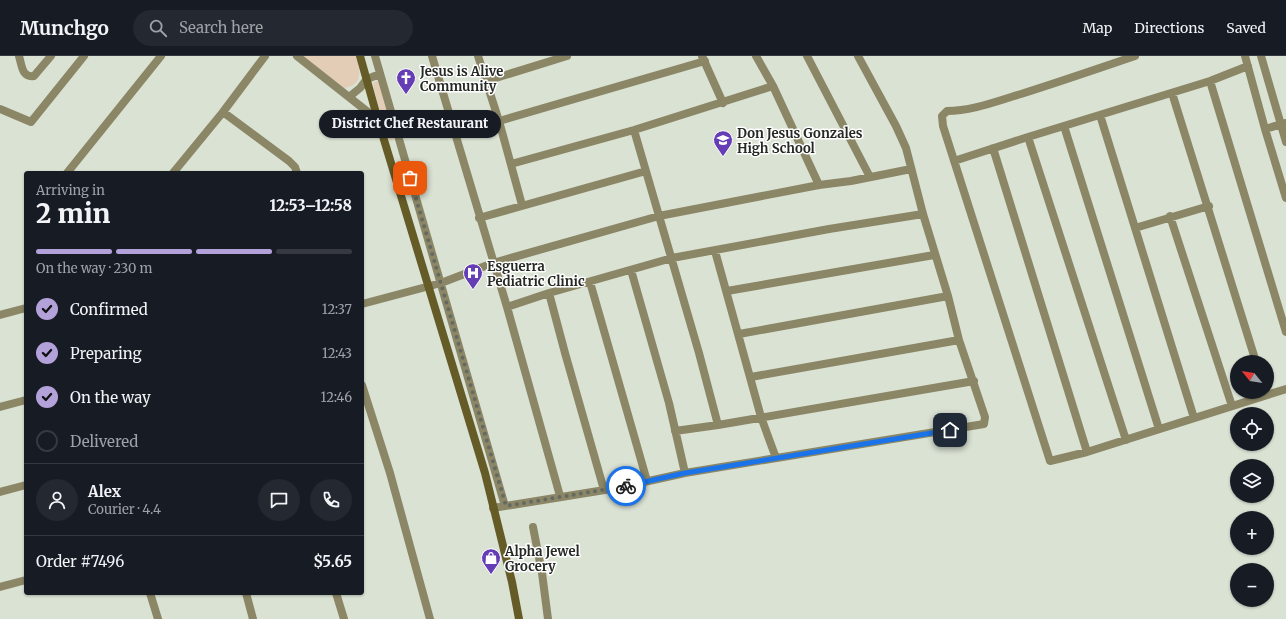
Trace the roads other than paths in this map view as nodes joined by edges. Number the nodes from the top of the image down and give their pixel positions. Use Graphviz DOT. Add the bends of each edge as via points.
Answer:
graph roads {
  1 [pos="19,56"];
  2 [pos="51,56"];
  3 [pos="84,56"];
  4 [pos="161,56"];
  5 [pos="265,56"];
  6 [pos="297,56"];
  7 [pos="360,56"];
  8 [pos="374,56"];
  9 [pos="432,56"];
  10 [pos="478,56"];
  11 [pos="567,56"];
  12 [pos="756,56"];
  13 [pos="806,56"];
  14 [pos="858,56"];
  15 [pos="1135,56"];
  16 [pos="1244,56"];
  17 [pos="1261,56"];
  18 [pos="703,59"];
  19 [pos="1248,66"];
  20 [pos="380,74"];
  21 [pos="367,79"];
  22 [pos="486,81"];
  23 [pos="1210,81"];
  24 [pos="773,86"];
  25 [pos="1172,92"];
  26 [pos="349,97"];
  27 [pos="723,103"];
  28 [pos="0,109"];
  29 [pos="223,112"];
  30 [pos="1100,115"];
  31 [pos="378,120"];
  32 [pos="499,121"];
  33 [pos="1283,123"];
  34 [pos="1064,126"];
  35 [pos="1265,129"];
  36 [pos="634,130"];
  37 [pos="1028,136"];
  38 [pos="1286,142"];
  39 [pos="401,148"];
  40 [pos="993,148"];
  41 [pos="388,152"];
  42 [pos="954,161"];
  43 [pos="511,164"];
  44 [pos="911,169"];
  45 [pos="69,171"];
  46 [pos="175,171"];
  47 [pos="296,171"];
  48 [pos="646,171"];
  49 [pos="870,177"];
  50 [pos="819,185"];
  51 [pos="1286,198"];
  52 [pos="522,205"];
  53 [pos="1208,206"];
  54 [pos="923,214"];
  55 [pos="659,216"];
  56 [pos="1170,216"];
  57 [pos="479,218"];
  58 [pos="1135,228"];
  59 [pos="716,251"];
  60 [pos="934,255"];
  61 [pos="672,258"];
  62 [pos="493,263"];
  63 [pos="631,270"];
  64 [pos="590,282"];
  65 [pos="441,283"];
  66 [pos="428,286"];
  67 [pos="727,291"];
  68 [pos="549,293"];
  69 [pos="948,296"];
  70 [pos="364,303"];
  71 [pos="507,307"];
  72 [pos="24,309"];
  73 [pos="0,315"];
  74 [pos="1286,332"];
  75 [pos="739,334"];
  76 [pos="959,340"];
  77 [pos="1254,355"];
  78 [pos="751,377"];
  79 [pos="974,380"];
  80 [pos="1286,389"];
  81 [pos="364,391"];
  82 [pos="1274,392"];
  83 [pos="1252,399"];
  84 [pos="24,401"];
  85 [pos="1232,406"];
  86 [pos="0,407"];
  87 [pos="761,417"];
  88 [pos="1194,418"];
  89 [pos="718,425"];
  90 [pos="1158,429"];
  91 [pos="675,432"];
  92 [pos="1126,440"];
  93 [pos="1087,452"];
  94 [pos="776,458"];
  95 [pos="494,469"];
  96 [pos="485,472"];
  97 [pos="685,473"];
  98 [pos="648,481"];
  99 [pos="24,486"];
  100 [pos="604,490"];
  101 [pos="0,492"];
  102 [pos="560,496"];
  103 [pos="506,506"];
  104 [pos="493,508"];
  105 [pos="533,527"];
  106 [pos="24,581"];
  107 [pos="0,587"];
  108 [pos="151,595"];
  109 [pos="247,595"];
  110 [pos="337,595"];
  111 [pos="158,619"];
  112 [pos="253,619"];
  113 [pos="344,619"];
  114 [pos="430,619"];
  115 [pos="519,619"];
  116 [pos="548,619"];
  1 -- 2 [label="street" via="23,71 29,77 34,76"];
  3 -- 28 [label="street" via="31,122"];
  4 -- 45 [label="street"];
  5 -- 29 [label="street"];
  6 -- 26 [label="street"];
  7 -- 21 [label="street"];
  8 -- 20 [label="street"];
  9 -- 57 [label="street"];
  10 -- 22 [label="street"];
  11 -- 22 [label="street"];
  12 -- 24 [label="street"];
  13 -- 49 [label="street"];
  14 -- 44 [label="street" via="896,126 906,148"];
  15 -- 42 [label="street" via="980,106 947,111 942,116 943,126"];
  16 -- 19 [label="street"];
  17 -- 33 [label="street"];
  18 -- 27 [label="street"];
  18 -- 32 [label="street"];
  19 -- 23 [label="street"];
  19 -- 35 [label="street"];
  20 -- 21 [label="street"];
  20 -- 39 [label="street"];
  21 -- 26 [label="street"];
  21 -- 31 [label="street"];
  22 -- 32 [label="street"];
  23 -- 25 [label="street"];
  23 -- 74 [label="street"];
  24 -- 27 [label="street"];
  24 -- 50 [label="street"];
  25 -- 30 [label="street"];
  25 -- 53 [label="street"];
  26 -- 31 [label="street"];
  27 -- 36 [label="street"];
  29 -- 46 [label="street"];
  29 -- 47 [label="street" via="289,161"];
  30 -- 34 [label="street"];
  30 -- 58 [label="street"];
  31 -- 41 [label="street"];
  32 -- 43 [label="street"];
  33 -- 35 [label="street"];
  33 -- 38 [label="street"];
  34 -- 37 [label="street"];
  34 -- 90 [label="street"];
  35 -- 51 [label="street"];
  36 -- 43 [label="street"];
  36 -- 48 [label="street"];
  37 -- 40 [label="street"];
  37 -- 92 [label="street"];
  39 -- 41 [label="street"];
  39 -- 65 [label="street"];
  40 -- 42 [label="street"];
  40 -- 93 [label="street"];
  41 -- 66 [label="street"];
  42 -- 93 [label="street" via="1050,461"];
  43 -- 52 [label="street"];
  44 -- 49 [label="street"];
  44 -- 54 [label="street"];
  48 -- 52 [label="street"];
  48 -- 55 [label="street"];
  49 -- 50 [label="street"];
  50 -- 55 [label="street"];
  52 -- 57 [label="street"];
  53 -- 56 [label="street"];
  53 -- 77 [label="street"];
  54 -- 59 [label="street"];
  54 -- 60 [label="street"];
  55 -- 61 [label="street"];
  55 -- 62 [label="street"];
  56 -- 58 [label="street"];
  56 -- 85 [label="street"];
  57 -- 62 [label="street"];
  58 -- 88 [label="street"];
  59 -- 61 [label="street"];
  59 -- 67 [label="street"];
  60 -- 67 [label="street"];
  60 -- 69 [label="street"];
  61 -- 63 [label="street"];
  61 -- 89 [label="street"];
  62 -- 65 [label="street"];
  62 -- 71 [label="street"];
  63 -- 64 [label="street"];
  63 -- 91 [label="street"];
  64 -- 68 [label="street"];
  64 -- 98 [label="street"];
  65 -- 66 [label="street"];
  65 -- 95 [label="street"];
  66 -- 70 [label="street"];
  66 -- 96 [label="street"];
  67 -- 75 [label="street"];
  68 -- 71 [label="street"];
  68 -- 100 [label="street"];
  69 -- 75 [label="street"];
  69 -- 76 [label="street"];
  71 -- 102 [label="street"];
  72 -- 73 [label="street"];
  75 -- 78 [label="street"];
  76 -- 78 [label="street"];
  76 -- 79 [label="street"];
  78 -- 87 [label="street"];
  79 -- 87 [label="street"];
  79 -- 94 [label="street" via="985,417 984,424"];
  80 -- 82 [label="street"];
  81 -- 114 [label="street" via="390,473"];
  83 -- 85 [label="street"];
  84 -- 86 [label="street"];
  85 -- 88 [label="street"];
  87 -- 89 [label="street"];
  87 -- 94 [label="street"];
  88 -- 90 [label="street"];
  89 -- 91 [label="street"];
  90 -- 92 [label="street"];
  91 -- 97 [label="street"];
  92 -- 93 [label="street"];
  94 -- 97 [label="street"];
  95 -- 96 [label="street"];
  95 -- 103 [label="street"];
  96 -- 104 [label="street"];
  97 -- 98 [label="street"];
  98 -- 100 [label="street"];
  99 -- 101 [label="street"];
  100 -- 102 [label="street"];
  102 -- 103 [label="street"];
  103 -- 104 [label="street"];
  104 -- 115 [label="street"];
  105 -- 116 [label="street"];
  106 -- 107 [label="street"];
  108 -- 111 [label="street"];
  109 -- 112 [label="street"];
  110 -- 113 [label="street"];
}
